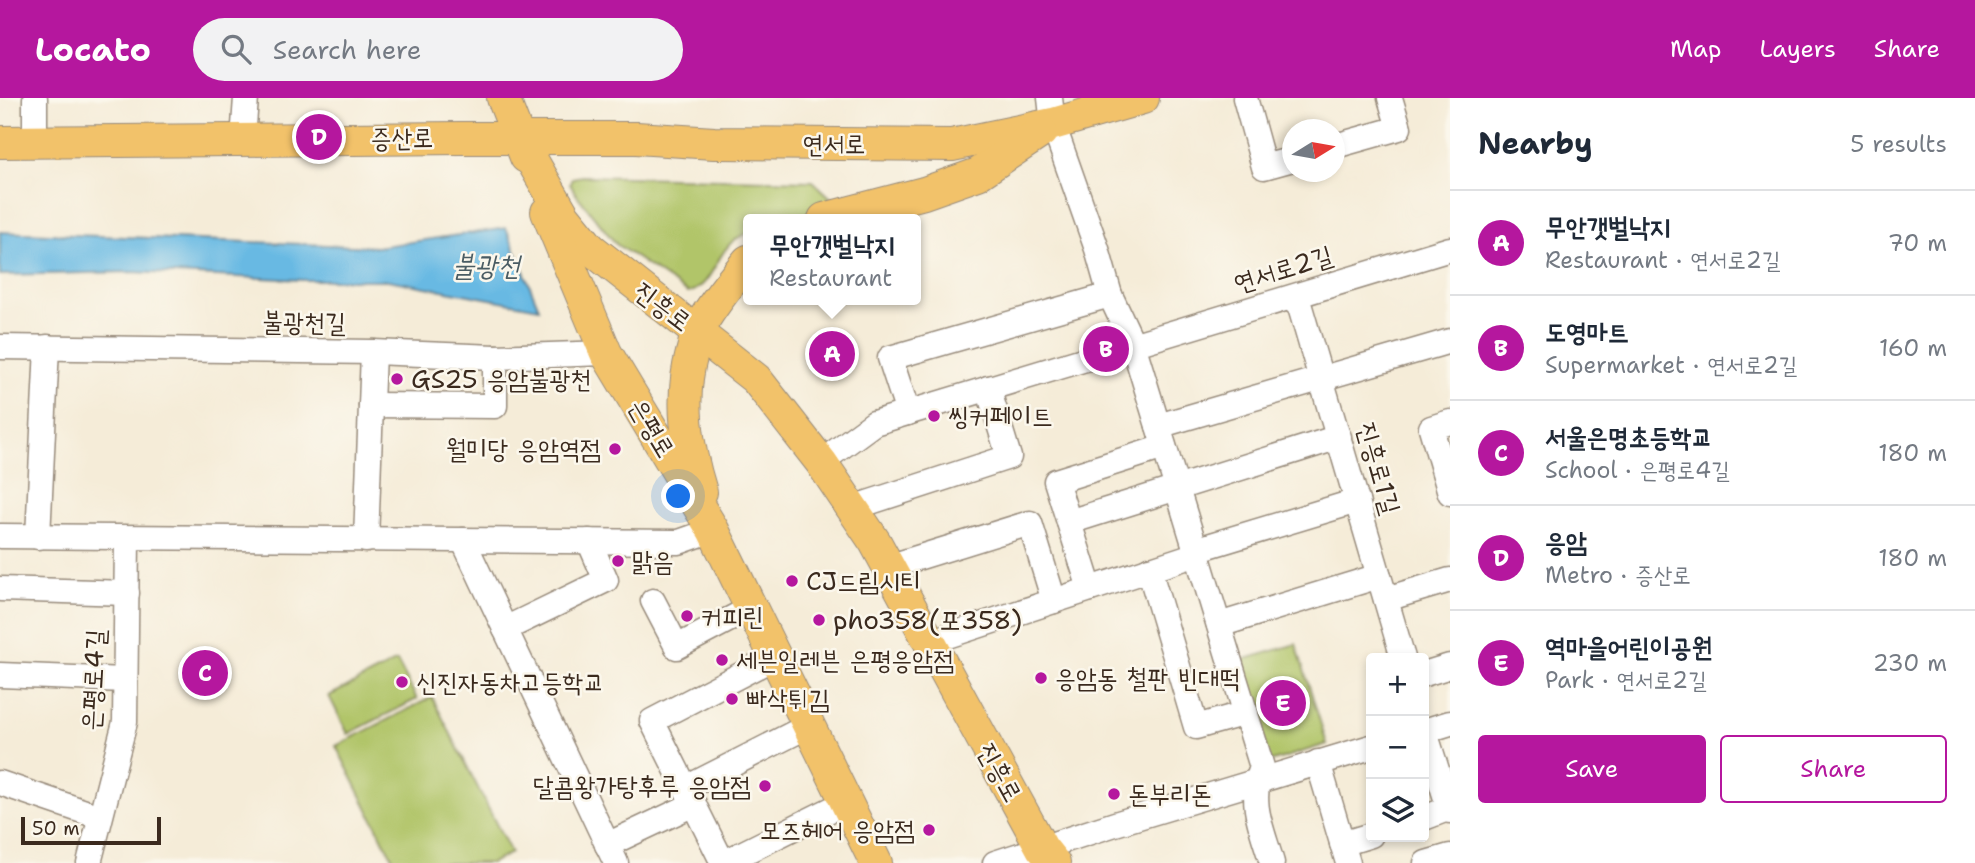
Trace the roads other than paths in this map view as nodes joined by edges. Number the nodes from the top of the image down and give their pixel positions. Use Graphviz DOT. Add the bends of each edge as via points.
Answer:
graph roads {
  1 [pos="35,98"];
  2 [pos="246,98"];
  3 [pos="503,98"];
  4 [pos="1143,98"];
  5 [pos="1245,98"];
  6 [pos="1390,98"];
  7 [pos="1052,111"];
  8 [pos="519,138"];
  9 [pos="243,140"];
  10 [pos="35,141"];
  11 [pos="0,142"];
  12 [pos="1345,143"];
  13 [pos="1282,162"];
  14 [pos="843,214"];
  15 [pos="1450,250"];
  16 [pos="743,268"];
  17 [pos="1110,295"];
  18 [pos="1291,299"];
  19 [pos="697,332"];
  20 [pos="1450,341"];
  21 [pos="1133,344"];
  22 [pos="0,347"];
  23 [pos="47,347"];
  24 [pos="373,352"];
  25 [pos="606,353"];
  26 [pos="495,357"];
  27 [pos="1321,377"];
  28 [pos="988,388"];
  29 [pos="371,405"];
  30 [pos="908,413"];
  31 [pos="1450,422"];
  32 [pos="1161,437"];
  33 [pos="1339,437"];
  34 [pos="821,462"];
  35 [pos="1177,487"];
  36 [pos="1450,493"];
  37 [pos="1357,501"];
  38 [pos="852,508"];
  39 [pos="1069,522"];
  40 [pos="713,530"];
  41 [pos="0,536"];
  42 [pos="38,537"];
  43 [pos="127,538"];
  44 [pos="366,540"];
  45 [pos="463,540"];
  46 [pos="589,541"];
  47 [pos="1197,554"];
  48 [pos="888,567"];
  49 [pos="1149,569"];
  50 [pos="1450,580"];
  51 [pos="1383,588"];
  52 [pos="0,589"];
  53 [pos="1090,589"];
  54 [pos="127,593"];
  55 [pos="653,601"];
  56 [pos="1054,601"];
  57 [pos="751,608"];
  58 [pos="1219,625"];
  59 [pos="505,629"];
  60 [pos="929,642"];
  61 [pos="1402,653"];
  62 [pos="775,657"];
  63 [pos="1450,666"];
  64 [pos="1429,672"];
  65 [pos="0,675"];
  66 [pos="125,680"];
  67 [pos="1246,713"];
  68 [pos="1450,723"];
  69 [pos="808,726"];
  70 [pos="1429,729"];
  71 [pos="1429,745"];
  72 [pos="1366,748"];
  73 [pos="1318,762"];
  74 [pos="1256,780"];
  75 [pos="0,783"];
  76 [pos="690,796"];
  77 [pos="846,802"];
  78 [pos="1450,809"];
  79 [pos="1429,816"];
  80 [pos="100,817"];
  81 [pos="1366,838"];
  82 [pos="1345,853"];
  83 [pos="612,854"];
  84 [pos="1048,856"];
  85 [pos="1450,856"];
  86 [pos="89,863"];
  87 [pos="876,863"];
  88 [pos="995,863"];
  89 [pos="1272,863"];
  90 [pos="1426,863"];
  1 -- 10 [label="street"];
  2 -- 9 [label="street"];
  3 -- 8 [label="main road, 은평로"];
  4 -- 7 [label="main road, 연서로"];
  5 -- 13 [label="street" via="1264,167"];
  6 -- 12 [label="street" via="1399,128"];
  7 -- 8 [label="main road, 연서로" via="952,145"];
  7 -- 14 [label="main road" via="978,174"];
  7 -- 17 [label="street"];
  8 -- 9 [label="main road, 증산로"];
  8 -- 19 [label="main road, 진흥로" via="564,216 590,248"];
  8 -- 25 [label="main road, 은평로"];
  9 -- 10 [label="main road, 증산로"];
  10 -- 11 [label="main road, 증산로"];
  15 -- 18 [label="street, 연서로2길"];
  16 -- 19 [label="main road"];
  17 -- 21 [label="street"];
  17 -- 30 [label="street" via="891,358"];
  18 -- 21 [label="street, 연서로2길"];
  18 -- 27 [label="street, 진흥로1길" via="1300,307"];
  19 -- 34 [label="main road, 진흥로" via="756,379"];
  19 -- 40 [label="main road" via="684,403 694,469"];
  20 -- 27 [label="street"];
  21 -- 28 [label="street, 연서로2길"];
  21 -- 32 [label="street"];
  22 -- 23 [label="street, 불광천길"];
  23 -- 24 [label="street, 불광천길"];
  23 -- 42 [label="street"];
  24 -- 26 [label="street, 불광천길"];
  24 -- 29 [label="street"];
  25 -- 26 [label="street, 불광천길"];
  25 -- 40 [label="main road, 은평로"];
  26 -- 29 [label="street" via="495,406"];
  27 -- 32 [label="street"];
  27 -- 33 [label="street, 진흥로1길"];
  28 -- 30 [label="street"];
  28 -- 38 [label="street" via="1009,457"];
  29 -- 44 [label="street"];
  30 -- 34 [label="street" via="874,423"];
  31 -- 36 [label="street" via="1431,428"];
  32 -- 35 [label="street"];
  32 -- 39 [label="street" via="1056,481"];
  33 -- 35 [label="street"];
  33 -- 37 [label="street, 진흥로1길"];
  34 -- 38 [label="main road, 진흥로"];
  35 -- 39 [label="street"];
  35 -- 47 [label="street"];
  37 -- 47 [label="street" via="1205,547"];
  37 -- 51 [label="street, 진흥로1길"];
  38 -- 48 [label="main road, 진흥로"];
  39 -- 53 [label="street"];
  40 -- 46 [label="street" via="679,542"];
  40 -- 57 [label="main road, 은평로"];
  41 -- 42 [label="street"];
  42 -- 43 [label="street"];
  43 -- 44 [label="street"];
  43 -- 54 [label="street, 은평로4길"];
  44 -- 45 [label="street"];
  45 -- 46 [label="street"];
  45 -- 59 [label="street"];
  46 -- 59 [label="street" via="606,580"];
  47 -- 49 [label="street"];
  47 -- 58 [label="street"];
  48 -- 56 [label="street" via="1030,523"];
  48 -- 60 [label="main road, 진흥로"];
  49 -- 53 [label="street"];
  49 -- 67 [label="street" via="1196,727"];
  50 -- 51 [label="street"];
  51 -- 58 [label="street"];
  51 -- 61 [label="street, 진흥로1길"];
  52 -- 54 [label="street"];
  53 -- 56 [label="street"];
  54 -- 66 [label="street, 은평로4길"];
  55 -- 57 [label="street" via="677,647"];
  56 -- 60 [label="street"];
  57 -- 62 [label="main road, 은평로"];
  58 -- 67 [label="street"];
  59 -- 83 [label="street"];
  60 -- 84 [label="main road, 진흥로"];
  62 -- 69 [label="main road, 은평로"];
  62 -- 76 [label="street" via="652,721"];
  63 -- 64 [label="street"];
  65 -- 66 [label="street"];
  66 -- 80 [label="street, 은평로4길" via="125,722"];
  67 -- 74 [label="street" via="1262,767"];
  68 -- 70 [label="street"];
  69 -- 76 [label="street"];
  69 -- 77 [label="main road, 은평로"];
  71 -- 78 [label="street"];
  72 -- 73 [label="street"];
  73 -- 74 [label="street"];
  73 -- 82 [label="street"];
  74 -- 84 [label="street"];
  74 -- 89 [label="street" via="1254,802"];
  75 -- 80 [label="street"];
  76 -- 77 [label="street" via="723,863"];
  76 -- 83 [label="street"];
  77 -- 87 [label="main road, 은평로"];
  78 -- 79 [label="street"];
  80 -- 86 [label="street, 은평로4길"];
  81 -- 82 [label="street"];
  84 -- 88 [label="street"];
  85 -- 90 [label="street"];
}
